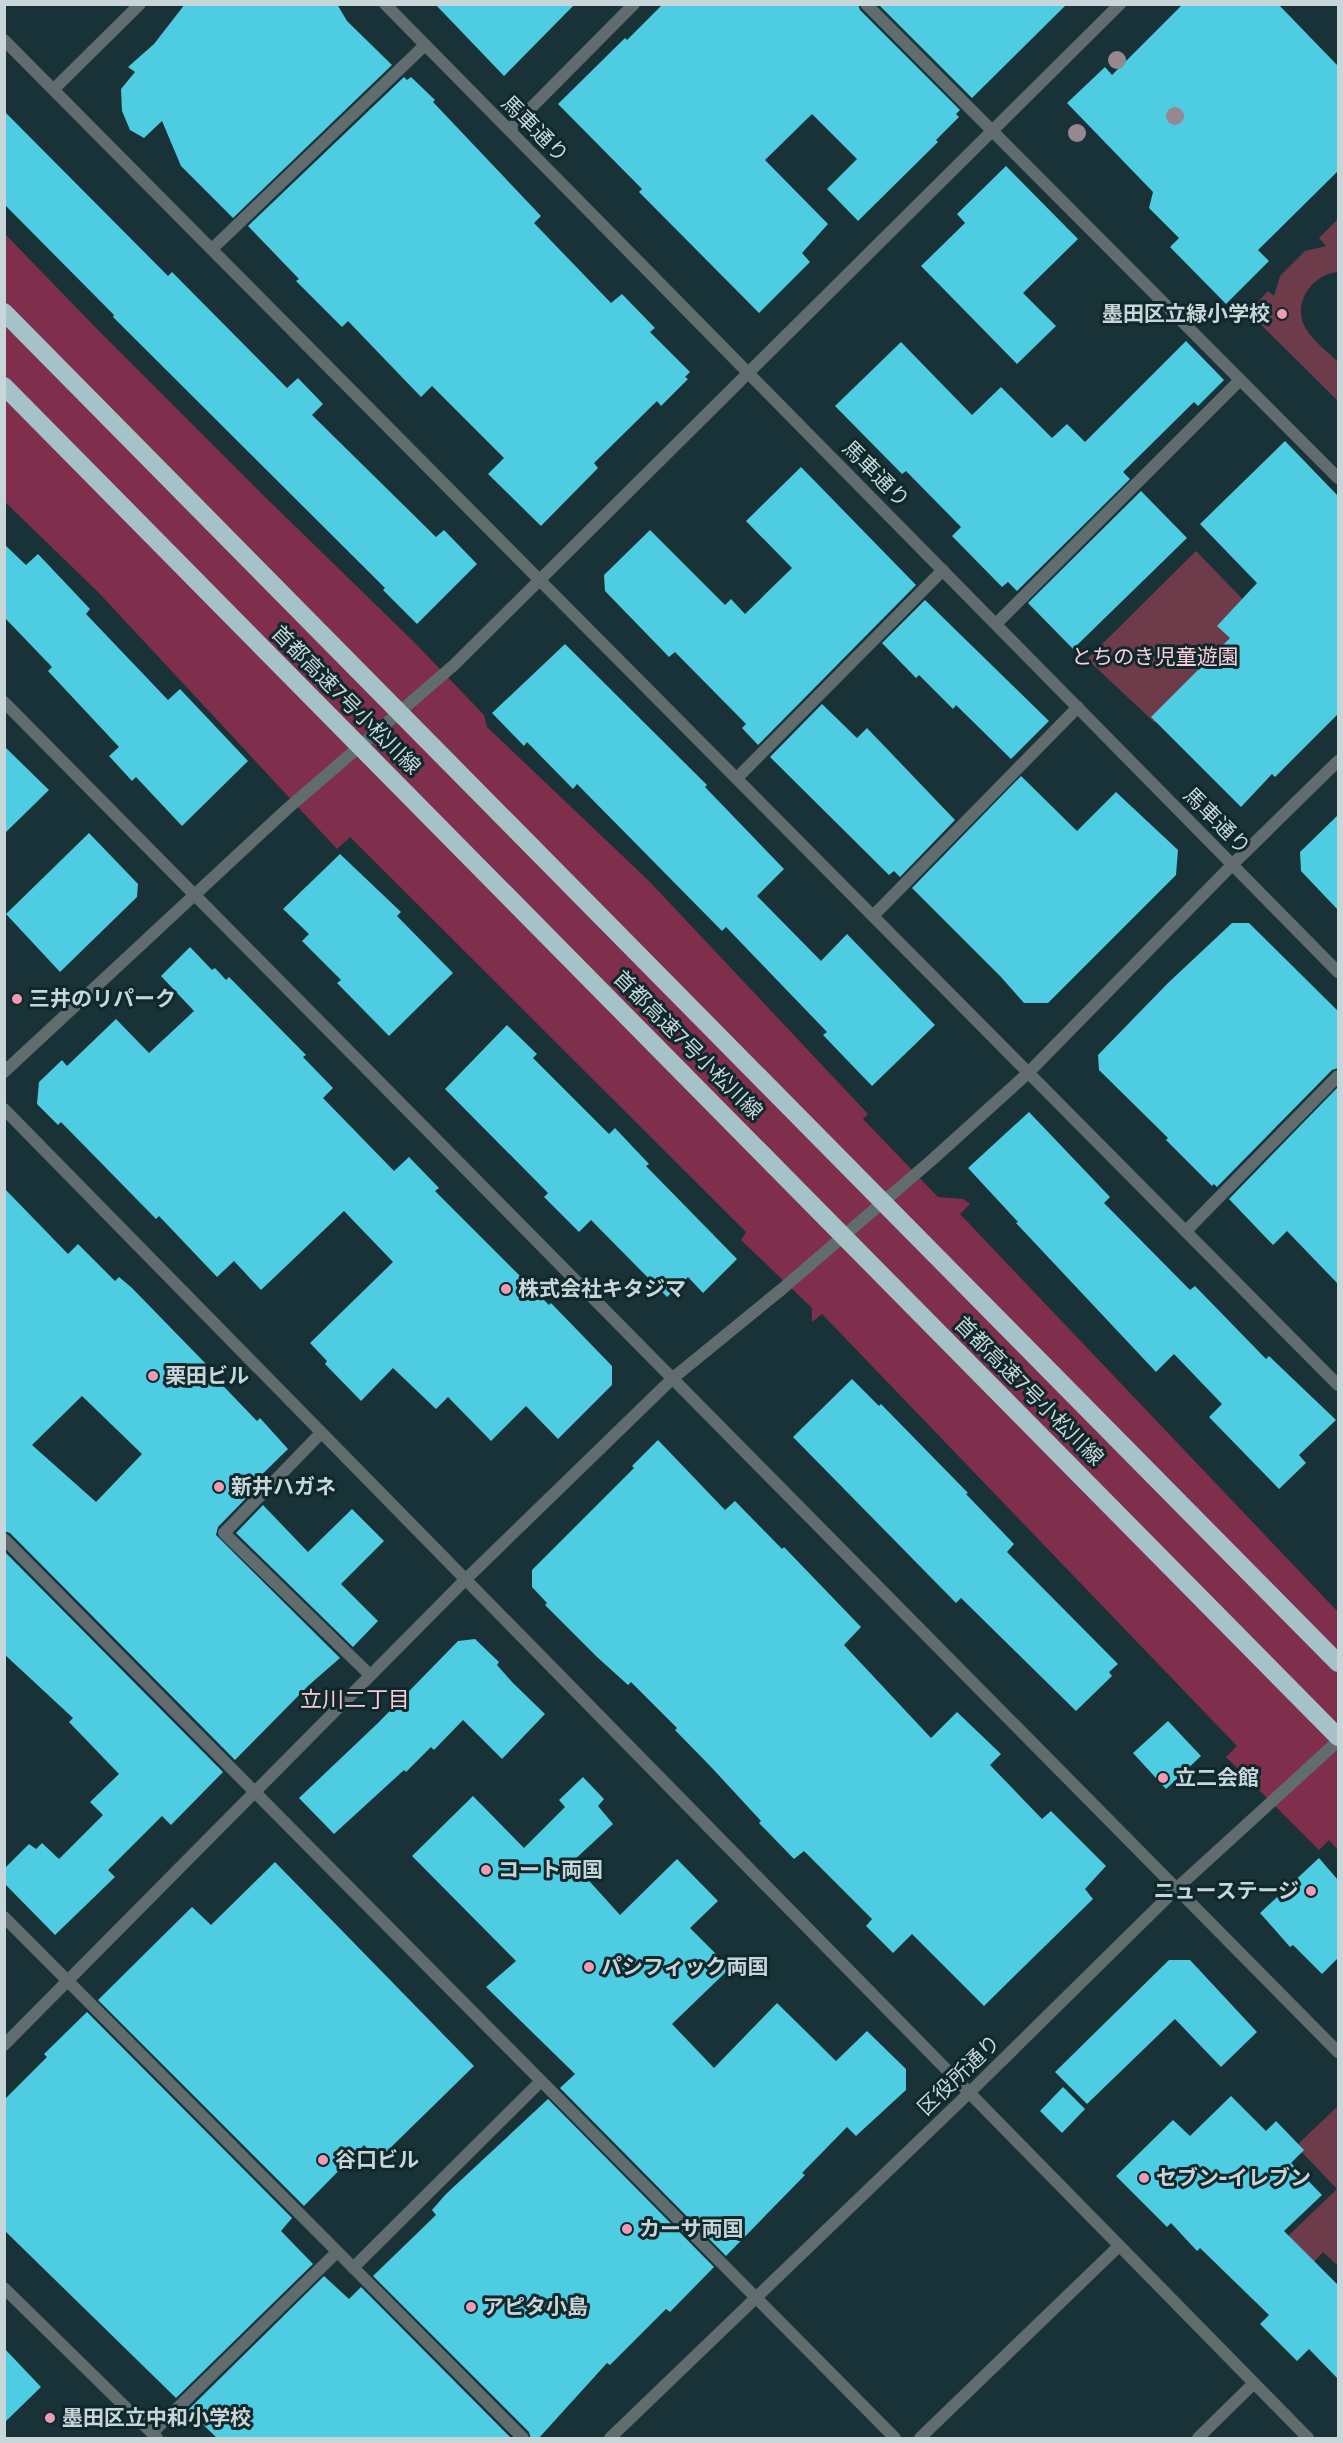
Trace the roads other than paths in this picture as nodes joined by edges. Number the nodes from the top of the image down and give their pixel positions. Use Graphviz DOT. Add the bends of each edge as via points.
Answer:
graph roads {
  1 [pos="140,4"];
  2 [pos="385,4"];
  3 [pos="634,4"];
  4 [pos="866,4"];
  5 [pos="1120,4"];
  6 [pos="4,40"];
  7 [pos="425,45"];
  8 [pos="54,89"];
  9 [pos="508,130"];
  10 [pos="992,131"];
  11 [pos="212,249"];
  12 [pos="4,312"];
  13 [pos="749,373"];
  14 [pos="1240,380"];
  15 [pos="4,386"];
  16 [pos="1338,478"];
  17 [pos="943,570"];
  18 [pos="541,580"];
  19 [pos="996,624"];
  20 [pos="4,702"];
  21 [pos="1078,707"];
  22 [pos="1338,761"];
  23 [pos="737,778"];
  24 [pos="1233,864"];
  25 [pos="195,895"];
  26 [pos="873,916"];
  27 [pos="1338,972"];
  28 [pos="4,1072"];
  29 [pos="1029,1073"];
  30 [pos="1338,1076"];
  31 [pos="4,1109"];
  32 [pos="1186,1231"];
  33 [pos="673,1378"];
  34 [pos="1338,1385"];
  35 [pos="321,1433"];
  36 [pos="4,1539"];
  37 [pos="465,1580"];
  38 [pos="1338,1663"];
  39 [pos="370,1675"];
  40 [pos="1338,1737"];
  41 [pos="1338,1741"];
  42 [pos="254,1791"];
  43 [pos="1178,1888"];
  44 [pos="4,1917"];
  45 [pos="68,1981"];
  46 [pos="4,2045"];
  47 [pos="1338,2052"];
  48 [pos="541,2081"];
  49 [pos="969,2093"];
  50 [pos="1119,2246"];
  51 [pos="337,2252"];
  52 [pos="354,2268"];
  53 [pos="4,2288"];
  54 [pos="755,2297"];
  55 [pos="1254,2383"];
  56 [pos="154,2436"];
  57 [pos="523,2439"];
  58 [pos="610,2439"];
  59 [pos="895,2439"];
  60 [pos="920,2439"];
  61 [pos="1198,2439"];
  62 [pos="1308,2439"];
  1 -- 8 [label="street"];
  2 -- 7 [label="street, 馬車通り"];
  3 -- 9 [label="street"];
  4 -- 10 [label="street"];
  5 -- 10 [label="street"];
  6 -- 8 [label="street"];
  7 -- 9 [label="street, 馬車通り"];
  7 -- 11 [label="street"];
  8 -- 11 [label="street"];
  9 -- 13 [label="street, 馬車通り"];
  10 -- 13 [label="street"];
  10 -- 14 [label="street"];
  11 -- 18 [label="street"];
  12 -- 38 [label="highway, 首都高速7号小松川線"];
  13 -- 17 [label="street, 馬車通り"];
  13 -- 18 [label="street"];
  14 -- 16 [label="street"];
  14 -- 19 [label="street"];
  15 -- 40 [label="highway, 首都高速7号小松川線"];
  17 -- 19 [label="street, 馬車通り"];
  17 -- 23 [label="street"];
  18 -- 23 [label="street"];
  18 -- 25 [label="street" via="454,665 287,809"];
  19 -- 21 [label="street, 馬車通り"];
  20 -- 25 [label="street"];
  21 -- 24 [label="street, 馬車通り"];
  21 -- 26 [label="street"];
  22 -- 24 [label="street"];
  23 -- 26 [label="street"];
  24 -- 27 [label="street, 馬車通り"];
  24 -- 29 [label="street"];
  25 -- 28 [label="street"];
  25 -- 33 [label="street"];
  26 -- 29 [label="street"];
  29 -- 32 [label="street"];
  29 -- 33 [label="street" via="782,1289"];
  30 -- 32 [label="street"];
  31 -- 35 [label="street"];
  32 -- 34 [label="street"];
  33 -- 37 [label="street"];
  33 -- 43 [label="street"];
  35 -- 37 [label="street"];
  35 -- 39 [label="street" via="224,1533"];
  36 -- 42 [label="street"];
  37 -- 39 [label="street"];
  37 -- 49 [label="street"];
  39 -- 42 [label="street"];
  41 -- 43 [label="street, 区役所通り"];
  42 -- 45 [label="street"];
  42 -- 48 [label="street"];
  43 -- 47 [label="street"];
  43 -- 49 [label="street, 区役所通り"];
  44 -- 45 [label="street"];
  45 -- 46 [label="street"];
  45 -- 51 [label="street"];
  48 -- 52 [label="street"];
  48 -- 54 [label="street"];
  49 -- 50 [label="street"];
  49 -- 54 [label="street, 区役所通り"];
  50 -- 55 [label="street"];
  50 -- 60 [label="street"];
  51 -- 52 [label="street"];
  51 -- 56 [label="street"];
  52 -- 57 [label="street"];
  53 -- 56 [label="street"];
  54 -- 58 [label="street, 区役所通り"];
  54 -- 59 [label="street"];
  55 -- 61 [label="street"];
  55 -- 62 [label="street"];
}
